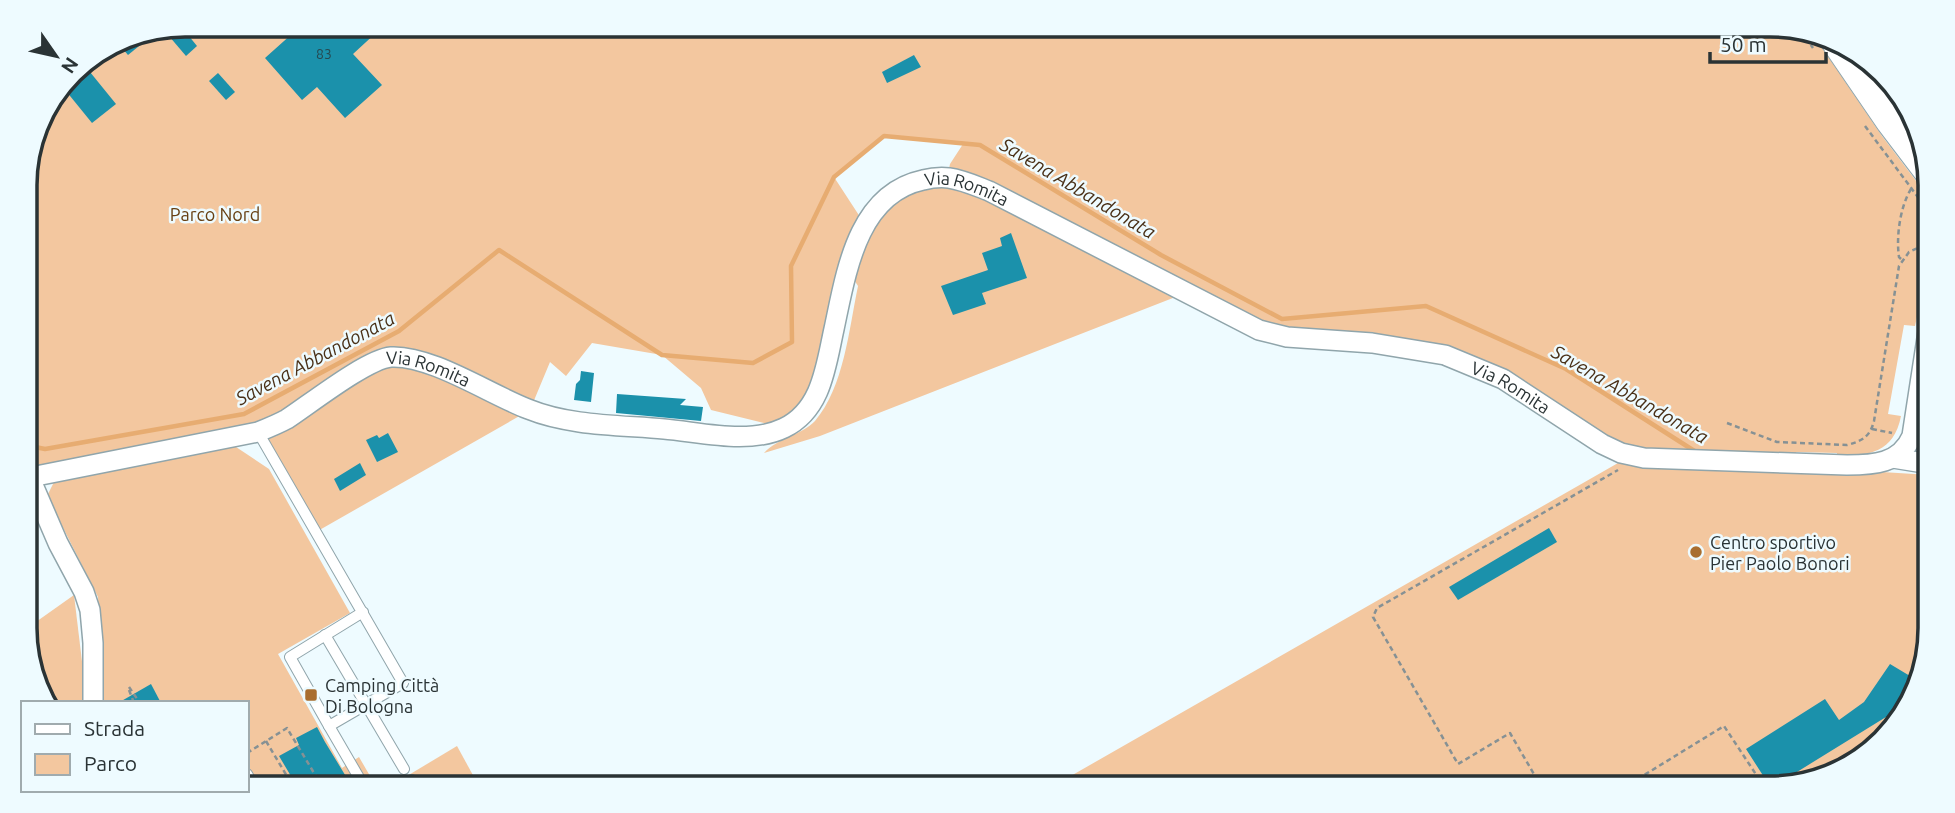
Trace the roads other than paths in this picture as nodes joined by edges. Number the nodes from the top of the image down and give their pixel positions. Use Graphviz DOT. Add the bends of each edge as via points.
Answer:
graph roads {
  1 [pos="1849,60"];
  2 [pos="1882,89"];
  3 [pos="1891,121"];
  4 [pos="1917,175"];
  5 [pos="1918,398"];
  6 [pos="258,432"];
  7 [pos="1893,458"];
  8 [pos="1918,462"];
  9 [pos="37,476"];
  10 [pos="37,498"];
  11 [pos="363,612"];
  12 [pos="325,635"];
  13 [pos="93,701"];
  14 [pos="366,705"];
  15 [pos="329,726"];
  16 [pos="404,769"];
  17 [pos="358,776"];
  1 -- 3 [label="main road"];
  2 -- 3 [label="lane"];
  3 -- 4 [label="main road"];
  5 -- 7 [label="street" via="1913,432"];
  6 -- 7 [label="street, Via Romita" via="388,357 419,361 530,410 576,421 738,436 784,428 806,411 820,388 865,223 886,196 898,189 947,178 989,191 1259,330 1298,339 1414,348 1474,365 1621,453 1644,458 1834,465 1873,464"];
  6 -- 9 [label="street, Via Romita"];
  6 -- 11 [label="lane"];
  7 -- 8 [label="street, Via Romita"];
  10 -- 13 [label="street, Via Romita" via="90,610"];
  11 -- 12 [label="lane"];
  11 -- 14 [label="lane" via="403,684"];
  12 -- 14 [label="lane"];
  12 -- 15 [label="lane" via="289,657"];
  14 -- 15 [label="lane"];
  14 -- 16 [label="lane"];
  15 -- 17 [label="lane"];
}
